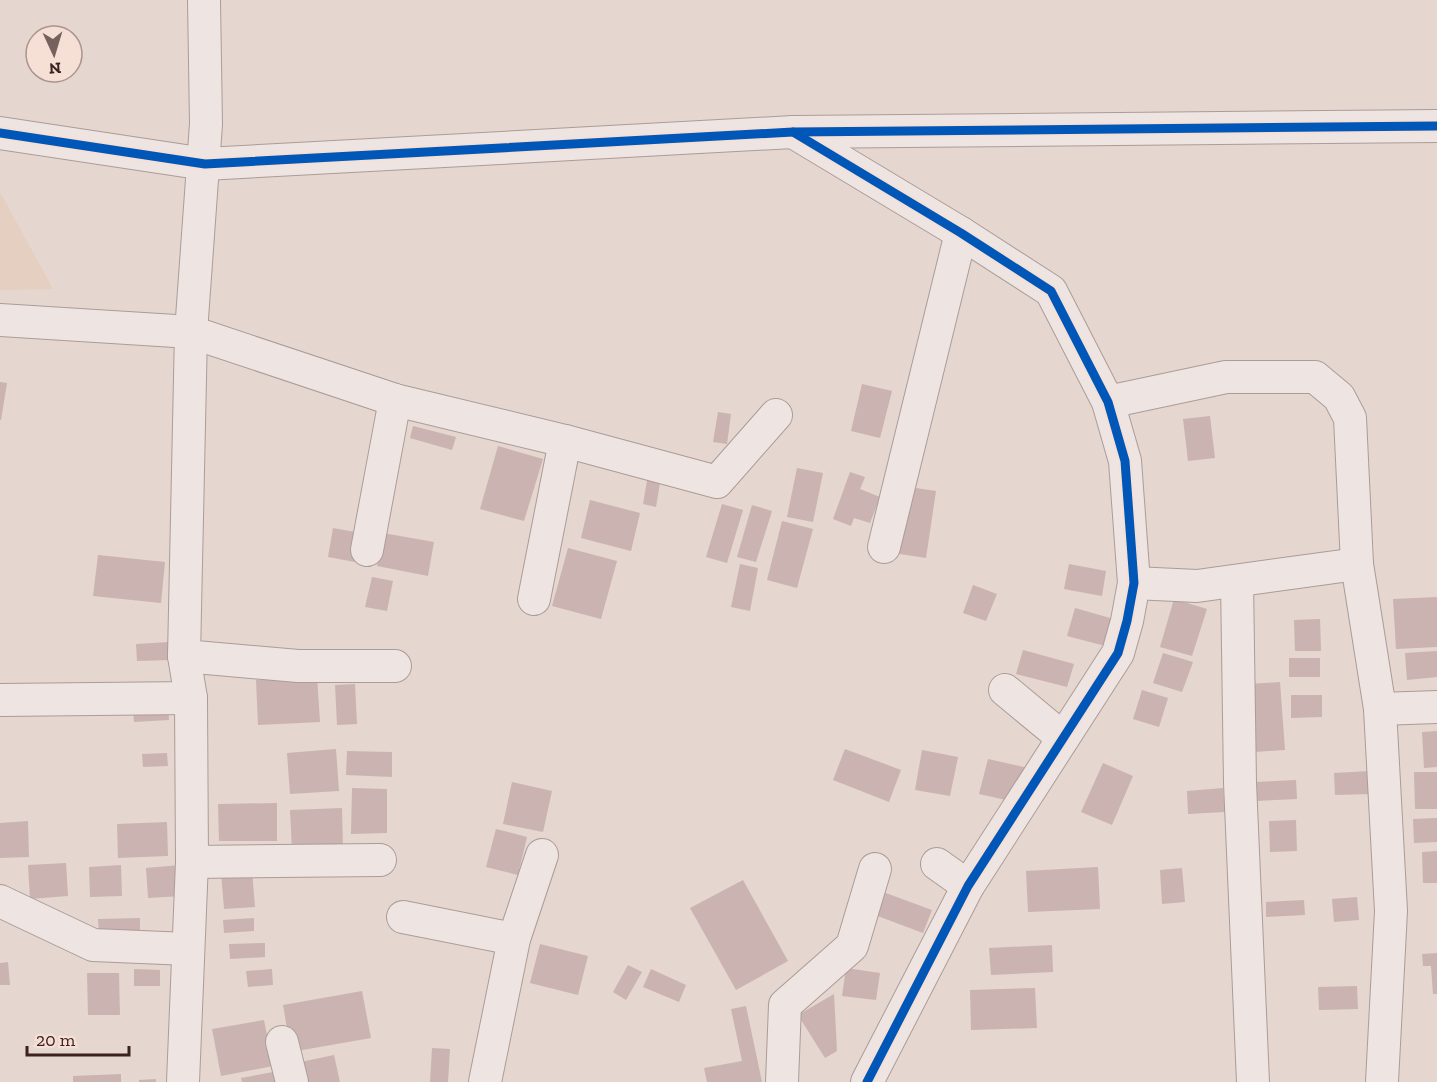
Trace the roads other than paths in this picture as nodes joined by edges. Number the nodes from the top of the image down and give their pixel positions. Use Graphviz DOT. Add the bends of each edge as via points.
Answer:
graph roads {
  1 [pos="204,0"];
  2 [pos="1437,126"];
  3 [pos="793,132"];
  4 [pos="0,133"];
  5 [pos="205,164"];
  6 [pos="960,233"];
  7 [pos="0,320"];
  8 [pos="191,332"];
  9 [pos="395,400"];
  10 [pos="1108,402"];
  11 [pos="776,414"];
  12 [pos="565,441"];
  13 [pos="884,547"];
  14 [pos="367,550"];
  15 [pos="1357,564"];
  16 [pos="1237,581"];
  17 [pos="1134,583"];
  18 [pos="534,599"];
  19 [pos="184,656"];
  20 [pos="395,666"];
  21 [pos="1005,690"];
  22 [pos="190,698"];
  23 [pos="0,700"];
  24 [pos="1437,707"];
  25 [pos="1380,709"];
  26 [pos="1063,738"];
  27 [pos="542,855"];
  28 [pos="380,860"];
  29 [pos="192,862"];
  30 [pos="936,864"];
  31 [pos="875,869"];
  32 [pos="968,886"];
  33 [pos="0,901"];
  34 [pos="403,917"];
  35 [pos="514,939"];
  36 [pos="188,949"];
  37 [pos="282,1042"];
  38 [pos="183,1082"];
  39 [pos="292,1082"];
  40 [pos="485,1082"];
  41 [pos="782,1082"];
  42 [pos="867,1082"];
  43 [pos="1253,1082"];
  44 [pos="1382,1082"];
  1 -- 5 [label="street"];
  2 -- 3 [label="street"];
  3 -- 5 [label="street"];
  3 -- 6 [label="street"];
  4 -- 5 [label="street"];
  5 -- 8 [label="street"];
  6 -- 10 [label="street" via="1051,291"];
  6 -- 13 [label="street"];
  7 -- 8 [label="street"];
  8 -- 9 [label="street"];
  8 -- 19 [label="street"];
  9 -- 12 [label="street"];
  9 -- 14 [label="street"];
  10 -- 15 [label="street" via="1226,377 1315,377 1339,397 1350,418"];
  10 -- 17 [label="street" via="1125,461"];
  11 -- 12 [label="street" via="717,482"];
  12 -- 18 [label="street"];
  15 -- 16 [label="street"];
  15 -- 25 [label="street"];
  16 -- 17 [label="street" via="1197,586"];
  16 -- 43 [label="street" via="1240,783"];
  17 -- 26 [label="street" via="1118,653"];
  19 -- 20 [label="street" via="298,666"];
  19 -- 22 [label="street"];
  21 -- 26 [label="street"];
  22 -- 23 [label="street"];
  22 -- 29 [label="street"];
  24 -- 25 [label="street"];
  25 -- 44 [label="street" via="1391,911"];
  26 -- 32 [label="street"];
  27 -- 35 [label="street"];
  28 -- 29 [label="street"];
  29 -- 36 [label="street"];
  30 -- 32 [label="street"];
  31 -- 41 [label="street" via="852,946 785,1005"];
  32 -- 42 [label="street"];
  33 -- 36 [label="street" via="93,945"];
  34 -- 35 [label="street"];
  35 -- 40 [label="street"];
  36 -- 38 [label="street"];
  37 -- 39 [label="street"];
}
